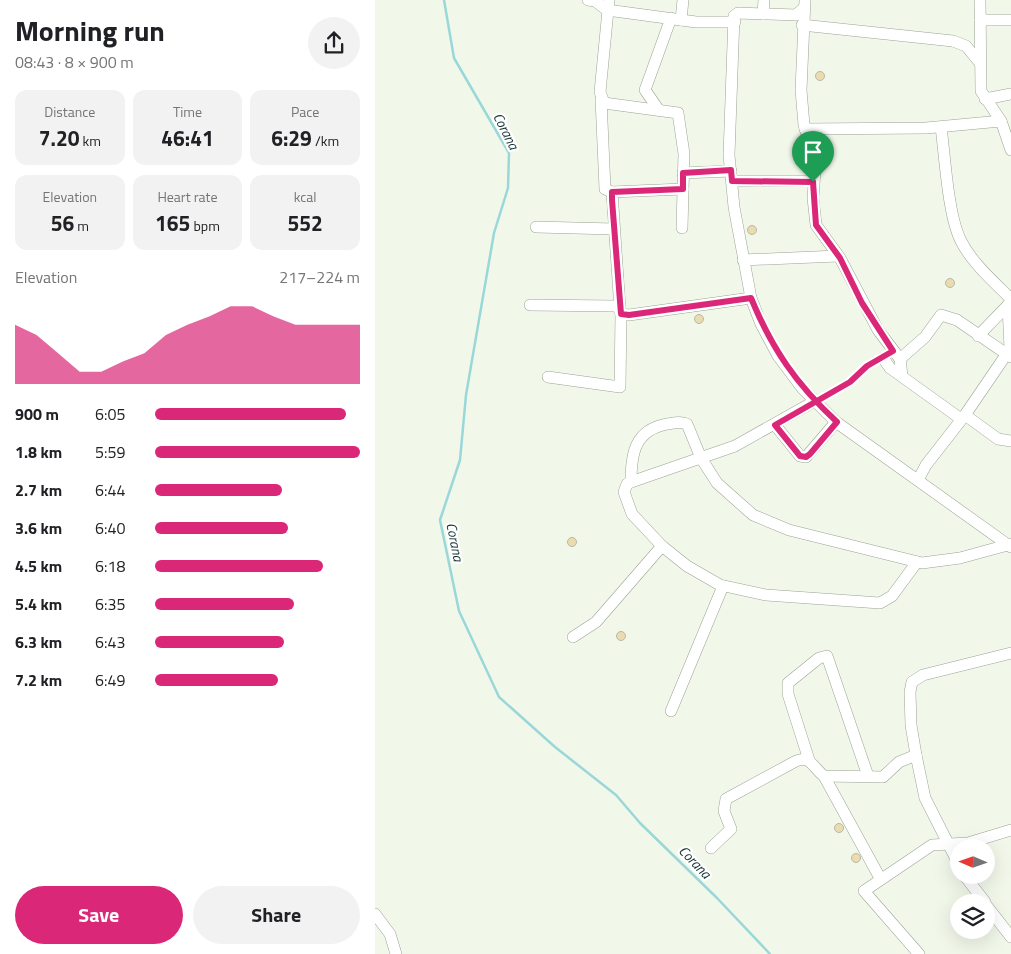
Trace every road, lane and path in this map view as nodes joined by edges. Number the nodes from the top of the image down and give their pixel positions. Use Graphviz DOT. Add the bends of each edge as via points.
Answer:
graph roads {
  1 [pos="588,0"];
  2 [pos="683,0"];
  3 [pos="764,0"];
  4 [pos="980,0"];
  5 [pos="805,4"];
  6 [pos="608,5"];
  7 [pos="763,14"];
  8 [pos="676,19"];
  9 [pos="980,20"];
  10 [pos="1011,20"];
  11 [pos="735,22"];
  12 [pos="802,25"];
  13 [pos="980,63"];
  14 [pos="1011,94"];
  15 [pos="985,98"];
  16 [pos="601,99"];
  17 [pos="658,109"];
  18 [pos="1001,121"];
  19 [pos="941,127"];
  20 [pos="805,129"];
  21 [pos="1011,150"];
  22 [pos="683,173"];
  23 [pos="732,176"];
  24 [pos="813,182"];
  25 [pos="683,189"];
  26 [pos="612,192"];
  27 [pos="536,227"];
  28 [pos="682,228"];
  29 [pos="614,229"];
  30 [pos="838,256"];
  31 [pos="743,260"];
  32 [pos="751,298"];
  33 [pos="1010,302"];
  34 [pos="530,305"];
  35 [pos="620,311"];
  36 [pos="978,336"];
  37 [pos="1009,356"];
  38 [pos="883,358"];
  39 [pos="900,359"];
  40 [pos="902,376"];
  41 [pos="549,377"];
  42 [pos="815,401"];
  43 [pos="963,417"];
  44 [pos="837,422"];
  45 [pos="775,425"];
  46 [pos="1011,440"];
  47 [pos="701,458"];
  48 [pos="918,480"];
  49 [pos="631,482"];
  50 [pos="662,546"];
  51 [pos="1010,546"];
  52 [pos="917,562"];
  53 [pos="723,586"];
  54 [pos="573,637"];
  55 [pos="1011,653"];
  56 [pos="671,711"];
  57 [pos="917,755"];
  58 [pos="809,760"];
  59 [pos="824,776"];
  60 [pos="869,776"];
  61 [pos="1011,830"];
  62 [pos="948,844"];
  63 [pos="711,848"];
  64 [pos="950,848"];
  65 [pos="880,878"];
  66 [pos="375,914"];
  67 [pos="995,917"];
  68 [pos="1011,937"];
  69 [pos="396,954"];
  70 [pos="919,954"];
  1 -- 6 [label="street"];
  2 -- 8 [label="street"];
  3 -- 7 [label="street"];
  4 -- 9 [label="street"];
  5 -- 7 [label="street" via="796,15"];
  5 -- 12 [label="street"];
  6 -- 8 [label="street"];
  6 -- 16 [label="street"];
  7 -- 11 [label="street" via="736,13"];
  8 -- 11 [label="street"];
  8 -- 17 [label="street" via="645,90"];
  9 -- 10 [label="street"];
  9 -- 13 [label="street"];
  11 -- 23 [label="street" via="729,145"];
  12 -- 13 [label="street" via="953,41 966,46"];
  12 -- 20 [label="street" via="801,90"];
  13 -- 15 [label="street"];
  14 -- 15 [label="street"];
  15 -- 18 [label="street"];
  16 -- 17 [label="street" via="604,103"];
  16 -- 26 [label="street" via="605,189"];
  17 -- 22 [label="street" via="680,115"];
  18 -- 19 [label="street"];
  18 -- 21 [label="street"];
  19 -- 20 [label="street"];
  19 -- 33 [label="street" via="951,199 961,240"];
  20 -- 24 [label="street" via="814,164"];
  22 -- 23 [label="street"];
  22 -- 25 [label="street"];
  23 -- 24 [label="street"];
  23 -- 31 [label="street" via="733,207"];
  24 -- 30 [label="street" via="816,225"];
  25 -- 26 [label="street"];
  25 -- 28 [label="street"];
  26 -- 29 [label="street"];
  27 -- 29 [label="street"];
  29 -- 35 [label="street"];
  30 -- 31 [label="street"];
  30 -- 39 [label="street" via="878,330"];
  31 -- 32 [label="street"];
  32 -- 35 [label="street" via="629,315"];
  32 -- 42 [label="street" via="778,356"];
  33 -- 36 [label="street"];
  33 -- 37 [label="street"];
  34 -- 35 [label="street" via="615,306"];
  35 -- 41 [label="street" via="620,387"];
  36 -- 37 [label="street"];
  36 -- 39 [label="street" via="957,320 941,316"];
  37 -- 43 [label="street"];
  38 -- 40 [label="street"];
  38 -- 42 [label="path" via="867,366 850,382"];
  39 -- 40 [label="street"];
  40 -- 43 [label="street"];
  42 -- 44 [label="street"];
  42 -- 45 [label="street"];
  43 -- 46 [label="street" via="998,439"];
  43 -- 48 [label="street"];
  44 -- 45 [label="street" via="804,457"];
  44 -- 48 [label="street"];
  45 -- 47 [label="street" via="735,446"];
  47 -- 49 [label="street"];
  47 -- 49 [label="street" via="687,424 681,421 649,429 638,441 631,466"];
  47 -- 52 [label="street" via="717,483 753,515 789,530"];
  48 -- 51 [label="street"];
  49 -- 50 [label="street" via="624,492 632,514"];
  50 -- 53 [label="street" via="687,566"];
  50 -- 54 [label="street" via="596,622"];
  51 -- 52 [label="street" via="960,558"];
  52 -- 53 [label="street" via="892,596 880,603 766,595"];
  53 -- 56 [label="street"];
  55 -- 57 [label="street" via="923,674 915,679 910,692 911,725"];
  57 -- 60 [label="street" via="899,762 883,777"];
  57 -- 62 [label="street" via="925,798"];
  58 -- 59 [label="street"];
  58 -- 60 [label="street" via="788,694 788,683 819,658 827,656"];
  58 -- 63 [label="street" via="802,758 726,799 724,811 731,829"];
  59 -- 60 [label="street"];
  59 -- 65 [label="street"];
  61 -- 62 [label="street" via="967,843"];
  62 -- 64 [label="street"];
  62 -- 65 [label="street" via="932,845"];
  65 -- 70 [label="street" via="864,891"];
  66 -- 69 [label="street" via="390,934"];
  67 -- 68 [label="street"];
}
